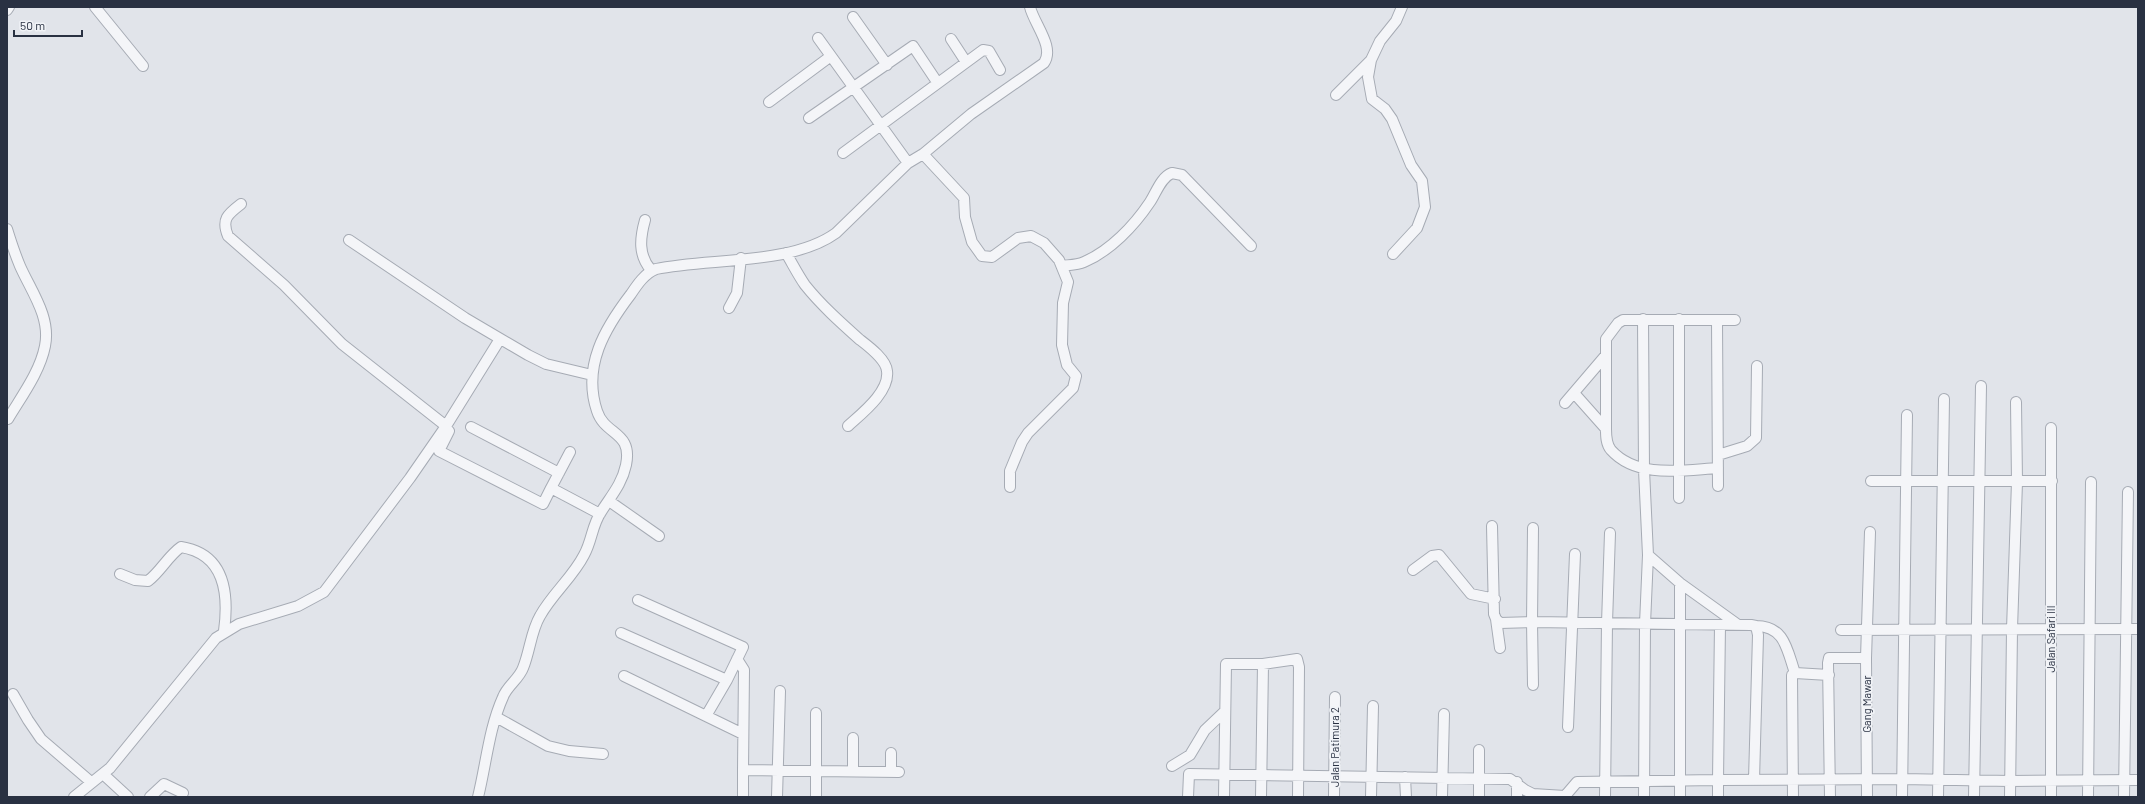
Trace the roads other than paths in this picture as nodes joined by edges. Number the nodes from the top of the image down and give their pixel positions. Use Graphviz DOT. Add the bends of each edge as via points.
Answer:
graph roads {
  1 [pos="9,7"];
  2 [pos="95,7"];
  3 [pos="1030,7"];
  4 [pos="1402,7"];
  5 [pos="7,10"];
  6 [pos="853,17"];
  7 [pos="818,38"];
  8 [pos="951,39"];
  9 [pos="831,56"];
  10 [pos="1371,60"];
  11 [pos="966,62"];
  12 [pos="887,65"];
  13 [pos="143,66"];
  14 [pos="1000,70"];
  15 [pos="937,82"];
  16 [pos="853,88"];
  17 [pos="1336,95"];
  18 [pos="768,102"];
  19 [pos="809,118"];
  20 [pos="879,126"];
  21 [pos="843,153"];
  22 [pos="923,154"];
  23 [pos="908,163"];
  24 [pos="241,204"];
  25 [pos="645,220"];
  26 [pos="7,229"];
  27 [pos="349,240"];
  28 [pos="1251,246"];
  29 [pos="786,253"];
  30 [pos="1393,254"];
  31 [pos="741,258"];
  32 [pos="1062,266"];
  33 [pos="651,270"];
  34 [pos="729,308"];
  35 [pos="1643,319"];
  36 [pos="1679,319"];
  37 [pos="1718,320"];
  38 [pos="1735,320"];
  39 [pos="500,339"];
  40 [pos="1606,355"];
  41 [pos="1757,366"];
  42 [pos="592,375"];
  43 [pos="1981,386"];
  44 [pos="1574,392"];
  45 [pos="1944,399"];
  46 [pos="2016,402"];
  47 [pos="1565,403"];
  48 [pos="1907,415"];
  49 [pos="8,419"];
  50 [pos="848,426"];
  51 [pos="471,427"];
  52 [pos="448,428"];
  53 [pos="2051,428"];
  54 [pos="1606,429"];
  55 [pos="570,452"];
  56 [pos="1718,455"];
  57 [pos="1718,468"];
  58 [pos="1644,470"];
  59 [pos="1681,470"];
  60 [pos="559,473"];
  61 [pos="1906,480"];
  62 [pos="1871,481"];
  63 [pos="1942,481"];
  64 [pos="1980,481"];
  65 [pos="2017,482"];
  66 [pos="2052,482"];
  67 [pos="2091,482"];
  68 [pos="1718,486"];
  69 [pos="1010,487"];
  70 [pos="551,488"];
  71 [pos="2128,492"];
  72 [pos="1679,498"];
  73 [pos="609,501"];
  74 [pos="600,514"];
  75 [pos="1492,526"];
  76 [pos="1533,528"];
  77 [pos="1870,532"];
  78 [pos="1610,533"];
  79 [pos="659,536"];
  80 [pos="1575,554"];
  81 [pos="1648,555"];
  82 [pos="1413,570"];
  83 [pos="120,574"];
  84 [pos="1680,584"];
  85 [pos="1495,599"];
  86 [pos="638,600"];
  87 [pos="1496,620"];
  88 [pos="1532,622"];
  89 [pos="1572,622"];
  90 [pos="1607,623"];
  91 [pos="1645,624"];
  92 [pos="1680,624"];
  93 [pos="1737,624"];
  94 [pos="1720,625"];
  95 [pos="1756,626"];
  96 [pos="1976,628"];
  97 [pos="2051,628"];
  98 [pos="1868,629"];
  99 [pos="1905,629"];
  100 [pos="1941,629"];
  101 [pos="2012,629"];
  102 [pos="2090,629"];
  103 [pos="2125,629"];
  104 [pos="2138,629"];
  105 [pos="1841,630"];
  106 [pos="224,631"];
  107 [pos="621,633"];
  108 [pos="1500,648"];
  109 [pos="1866,658"];
  110 [pos="737,659"];
  111 [pos="1262,664"];
  112 [pos="1795,673"];
  113 [pos="1829,675"];
  114 [pos="624,676"];
  115 [pos="727,680"];
  116 [pos="1533,685"];
  117 [pos="780,691"];
  118 [pos="13,694"];
  119 [pos="1335,697"];
  120 [pos="1373,706"];
  121 [pos="1225,712"];
  122 [pos="816,713"];
  123 [pos="1444,714"];
  124 [pos="706,716"];
  125 [pos="496,717"];
  126 [pos="1568,727"];
  127 [pos="743,734"];
  128 [pos="853,738"];
  129 [pos="1479,750"];
  130 [pos="891,753"];
  131 [pos="604,754"];
  132 [pos="1172,766"];
  133 [pos="743,770"];
  134 [pos="777,771"];
  135 [pos="816,771"];
  136 [pos="853,771"];
  137 [pos="103,774"];
  138 [pos="1224,774"];
  139 [pos="1261,774"];
  140 [pos="1298,774"];
  141 [pos="1335,775"];
  142 [pos="1371,776"];
  143 [pos="1405,777"];
  144 [pos="1442,777"];
  145 [pos="1478,778"];
  146 [pos="1830,779"];
  147 [pos="1867,779"];
  148 [pos="1902,779"];
  149 [pos="1718,780"];
  150 [pos="1754,780"];
  151 [pos="1793,780"];
  152 [pos="1938,780"];
  153 [pos="2138,780"];
  154 [pos="1605,781"];
  155 [pos="1644,781"];
  156 [pos="1680,781"];
  157 [pos="1974,781"];
  158 [pos="2010,781"];
  159 [pos="2051,781"];
  160 [pos="2089,781"];
  161 [pos="2124,781"];
  162 [pos="91,782"];
  163 [pos="1517,782"];
  164 [pos="183,793"];
  165 [pos="74,797"];
  166 [pos="128,797"];
  167 [pos="150,797"];
  168 [pos="478,797"];
  169 [pos="743,797"];
  170 [pos="777,797"];
  171 [pos="816,797"];
  172 [pos="1188,797"];
  173 [pos="1224,797"];
  174 [pos="1261,797"];
  175 [pos="1298,797"];
  176 [pos="1334,797"];
  177 [pos="1371,797"];
  178 [pos="1406,797"];
  179 [pos="1442,797"];
  180 [pos="1479,797"];
  181 [pos="1517,797"];
  182 [pos="1605,797"];
  183 [pos="1644,797"];
  184 [pos="1680,797"];
  185 [pos="1718,797"];
  186 [pos="1793,797"];
  187 [pos="1830,797"];
  188 [pos="1867,797"];
  189 [pos="1902,797"];
  190 [pos="1938,797"];
  191 [pos="1974,797"];
  192 [pos="2010,797"];
  193 [pos="2051,797"];
  194 [pos="2088,797"];
  195 [pos="2124,797"];
  1 -- 5 [label="street"];
  2 -- 13 [label="street"];
  3 -- 22 [label="street" via="1047,46 1048,56 1044,63 970,114"];
  4 -- 10 [label="street"];
  6 -- 12 [label="street"];
  7 -- 9 [label="street"];
  8 -- 11 [label="street"];
  9 -- 16 [label="street"];
  9 -- 18 [label="street"];
  10 -- 17 [label="street"];
  10 -- 30 [label="street" via="1368,77 1372,99 1385,108 1392,119 1412,165 1422,181 1425,207 1417,228"];
  11 -- 14 [label="street" via="987,49"];
  11 -- 15 [label="street"];
  12 -- 15 [label="street" via="915,47"];
  12 -- 16 [label="street"];
  15 -- 20 [label="street"];
  16 -- 19 [label="street"];
  16 -- 20 [label="street"];
  20 -- 21 [label="street"];
  20 -- 23 [label="street"];
  22 -- 23 [label="street"];
  22 -- 32 [label="street" via="964,198 965,217 972,242 982,256 992,257 1018,238 1031,236 1044,243"];
  23 -- 29 [label="street" via="828,239"];
  24 -- 52 [label="street" via="229,212 225,220 224,228 228,236 284,285 342,344"];
  25 -- 33 [label="street" via="641,238 642,252 643,260"];
  26 -- 49 [label="street" via="14,253 42,312 46,335 42,358"];
  27 -- 39 [label="street"];
  28 -- 32 [label="street" via="1178,173 1165,178 1149,204 1128,229 1099,254 1082,263"];
  29 -- 31 [label="street"];
  29 -- 50 [label="street" via="804,284 869,348 888,372 876,399"];
  31 -- 33 [label="street" via="687,263"];
  31 -- 34 [label="street" via="737,293"];
  32 -- 69 [label="street" via="1068,282 1063,303 1062,345 1067,365 1076,376 1076,380 1073,388 1025,438 1010,472"];
  33 -- 42 [label="street" via="617,312 602,336"];
  35 -- 36 [label="street"];
  35 -- 40 [label="street" via="1623,320 1618,323 1606,339"];
  35 -- 58 [label="street"];
  36 -- 37 [label="street"];
  36 -- 59 [label="street"];
  37 -- 38 [label="street"];
  37 -- 56 [label="street"];
  39 -- 42 [label="street" via="546,364"];
  39 -- 52 [label="street"];
  40 -- 44 [label="street"];
  40 -- 54 [label="street"];
  41 -- 56 [label="street" via="1756,438 1747,446"];
  42 -- 73 [label="street" via="597,411 607,427 623,438 627,453 623,476"];
  43 -- 64 [label="street"];
  44 -- 47 [label="street"];
  44 -- 54 [label="street"];
  45 -- 63 [label="street"];
  46 -- 65 [label="street"];
  48 -- 61 [label="street"];
  51 -- 60 [label="street"];
  52 -- 70 [label="street" via="439,451 542,504"];
  52 -- 106 [label="street" via="324,592 298,606"];
  53 -- 66 [label="street, Jalan Safari III"];
  54 -- 58 [label="street" via="1610,450"];
  55 -- 60 [label="street"];
  56 -- 57 [label="street"];
  57 -- 59 [label="street"];
  57 -- 68 [label="street"];
  58 -- 59 [label="street"];
  58 -- 81 [label="street"];
  59 -- 72 [label="street"];
  60 -- 70 [label="street"];
  61 -- 62 [label="street"];
  61 -- 63 [label="street"];
  61 -- 99 [label="street"];
  63 -- 64 [label="street"];
  63 -- 100 [label="street"];
  64 -- 65 [label="street"];
  64 -- 96 [label="street"];
  65 -- 66 [label="street"];
  65 -- 101 [label="street"];
  66 -- 97 [label="street, Jalan Safari III"];
  67 -- 102 [label="street"];
  70 -- 74 [label="street"];
  71 -- 103 [label="street"];
  73 -- 74 [label="street"];
  73 -- 79 [label="street"];
  74 -- 125 [label="street" via="584,555 539,618 524,667 504,695"];
  75 -- 85 [label="street"];
  76 -- 88 [label="street"];
  77 -- 98 [label="street, Gang Mawar"];
  78 -- 90 [label="street"];
  80 -- 89 [label="street"];
  81 -- 84 [label="street"];
  81 -- 91 [label="street"];
  82 -- 85 [label="street" via="1432,556 1439,555 1471,594"];
  83 -- 106 [label="street" via="135,580 148,581 181,547 200,553 208,558 216,569 224,589 227,607"];
  84 -- 92 [label="street"];
  84 -- 93 [label="street"];
  85 -- 87 [label="street"];
  86 -- 110 [label="street" via="743,647"];
  87 -- 88 [label="street" via="1500,623"];
  87 -- 108 [label="street"];
  88 -- 89 [label="street"];
  88 -- 116 [label="street"];
  89 -- 90 [label="street"];
  89 -- 126 [label="street"];
  90 -- 91 [label="street"];
  90 -- 154 [label="street"];
  91 -- 92 [label="street"];
  91 -- 155 [label="street"];
  92 -- 94 [label="street"];
  92 -- 156 [label="street"];
  93 -- 94 [label="street"];
  93 -- 95 [label="street"];
  94 -- 149 [label="street"];
  95 -- 112 [label="street" via="1763,626 1782,637"];
  95 -- 150 [label="street" via="1758,635"];
  96 -- 100 [label="street"];
  96 -- 101 [label="street"];
  96 -- 157 [label="street"];
  97 -- 101 [label="street"];
  97 -- 102 [label="street"];
  97 -- 159 [label="street, Jalan Safari III"];
  98 -- 99 [label="street"];
  98 -- 105 [label="street"];
  98 -- 109 [label="street, Gang Mawar"];
  99 -- 100 [label="street"];
  99 -- 148 [label="street"];
  100 -- 152 [label="street"];
  101 -- 158 [label="street"];
  102 -- 103 [label="street"];
  102 -- 160 [label="street"];
  103 -- 104 [label="street"];
  103 -- 161 [label="street"];
  106 -- 137 [label="street" via="209,644"];
  107 -- 115 [label="street"];
  109 -- 113 [label="street" via="1829,658"];
  109 -- 147 [label="street, Gang Mawar"];
  110 -- 115 [label="street"];
  110 -- 127 [label="street" via="744,670"];
  111 -- 121 [label="street" via="1226,664"];
  111 -- 139 [label="street"];
  111 -- 140 [label="street" via="1297,659"];
  112 -- 113 [label="street"];
  112 -- 151 [label="street" via="1792,675"];
  113 -- 146 [label="street"];
  114 -- 124 [label="street"];
  115 -- 124 [label="street"];
  117 -- 134 [label="street"];
  118 -- 162 [label="street" via="41,739"];
  119 -- 141 [label="street, Jalan Patimura 2"];
  120 -- 142 [label="street"];
  121 -- 132 [label="street" via="1206,730 1190,755"];
  121 -- 138 [label="street"];
  122 -- 135 [label="street"];
  123 -- 144 [label="street"];
  124 -- 127 [label="street"];
  125 -- 131 [label="street" via="551,747"];
  125 -- 168 [label="street"];
  127 -- 133 [label="street"];
  128 -- 136 [label="street"];
  129 -- 145 [label="street"];
  130 -- 136 [label="street" via="895,772"];
  133 -- 134 [label="street"];
  133 -- 169 [label="street"];
  134 -- 135 [label="street"];
  134 -- 170 [label="street"];
  135 -- 136 [label="street"];
  135 -- 171 [label="street"];
  137 -- 162 [label="street"];
  137 -- 166 [label="street"];
  138 -- 139 [label="street"];
  138 -- 172 [label="street" via="1188,774"];
  138 -- 173 [label="street"];
  139 -- 140 [label="street"];
  139 -- 174 [label="street"];
  140 -- 141 [label="street"];
  140 -- 175 [label="street"];
  141 -- 142 [label="street"];
  141 -- 176 [label="street, Jalan Patimura 2"];
  142 -- 143 [label="street"];
  142 -- 177 [label="street"];
  143 -- 144 [label="street"];
  143 -- 178 [label="street"];
  144 -- 145 [label="street"];
  144 -- 179 [label="street"];
  145 -- 163 [label="street" via="1510,779"];
  145 -- 180 [label="street"];
  146 -- 147 [label="street"];
  146 -- 151 [label="street"];
  146 -- 187 [label="street"];
  147 -- 148 [label="street"];
  147 -- 188 [label="street, Gang Mawar"];
  148 -- 152 [label="street"];
  148 -- 189 [label="street"];
  149 -- 150 [label="street"];
  149 -- 156 [label="street"];
  149 -- 185 [label="street"];
  150 -- 151 [label="street"];
  151 -- 186 [label="street"];
  152 -- 157 [label="street"];
  152 -- 190 [label="street"];
  153 -- 161 [label="street"];
  154 -- 155 [label="street"];
  154 -- 163 [label="street" via="1577,782 1565,796 1533,794"];
  154 -- 182 [label="street"];
  155 -- 156 [label="street"];
  155 -- 183 [label="street"];
  156 -- 184 [label="street"];
  157 -- 158 [label="street"];
  157 -- 191 [label="street"];
  158 -- 159 [label="street"];
  158 -- 192 [label="street"];
  159 -- 160 [label="street"];
  159 -- 193 [label="street, Jalan Safari III"];
  160 -- 161 [label="street"];
  160 -- 194 [label="street"];
  161 -- 195 [label="street"];
  162 -- 165 [label="street"];
  163 -- 181 [label="street"];
  164 -- 167 [label="street" via="164,784"];
}
